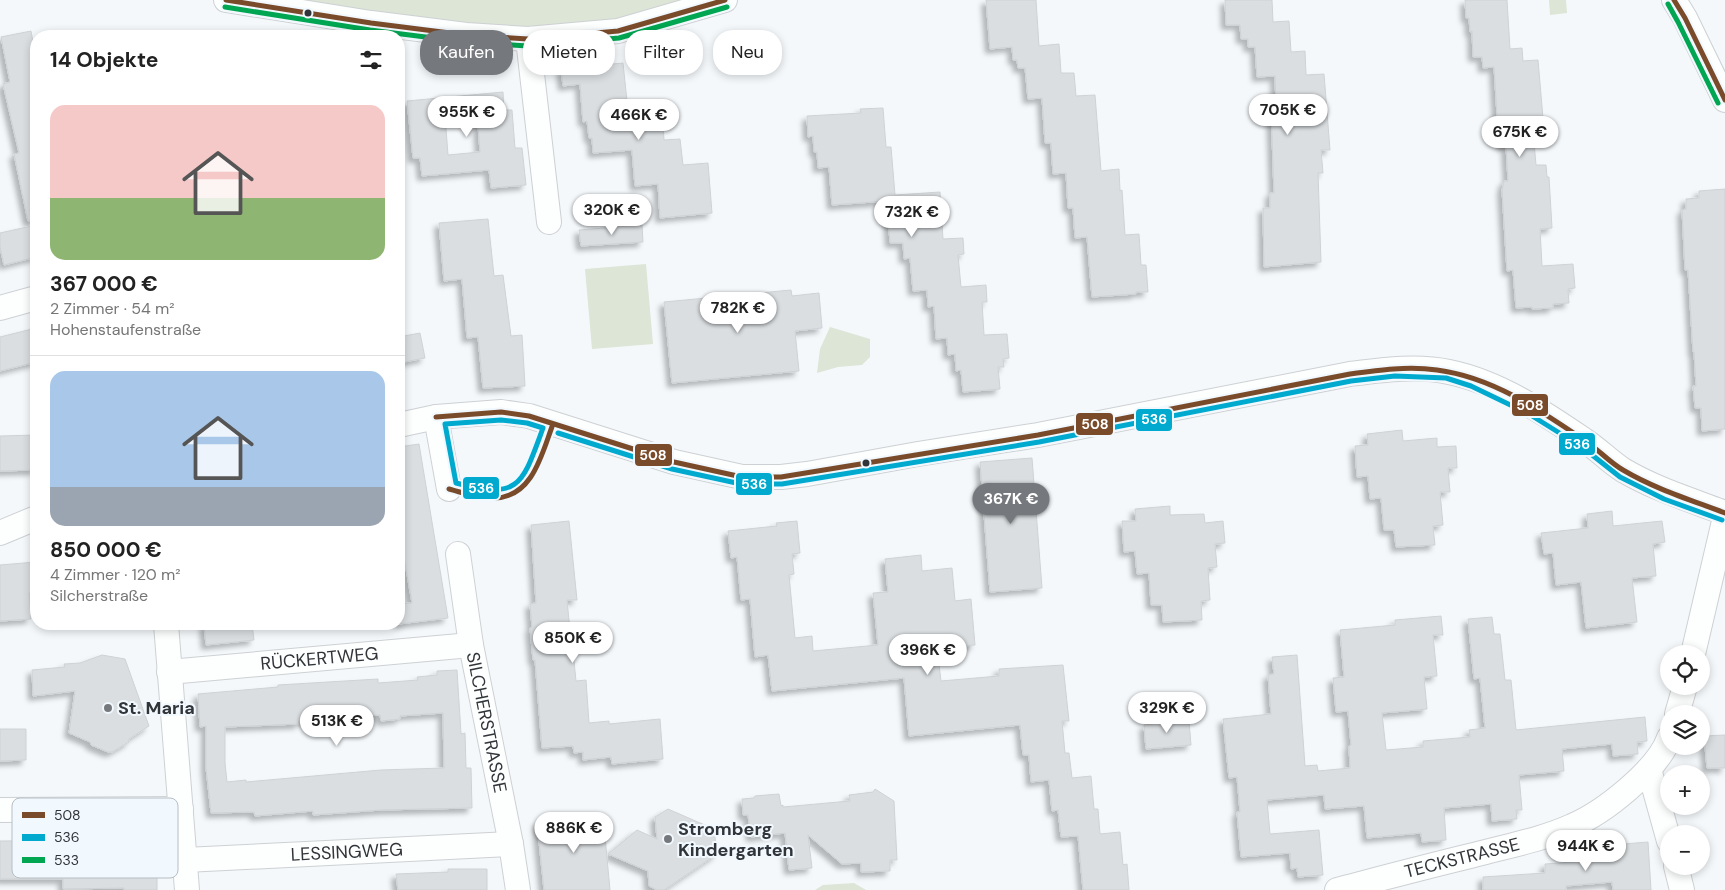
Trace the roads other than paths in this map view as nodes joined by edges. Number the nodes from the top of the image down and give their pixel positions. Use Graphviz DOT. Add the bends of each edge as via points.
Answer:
graph roads {
  1 [pos="226,0"];
  2 [pos="725,0"];
  3 [pos="1674,0"];
  4 [pos="615,31"];
  5 [pos="523,40"];
  6 [pos="532,75"];
  7 [pos="1725,100"];
  8 [pos="549,222"];
  9 [pos="30,300"];
  10 [pos="0,308"];
  11 [pos="436,417"];
  12 [pos="405,424"];
  13 [pos="449,489"];
  14 [pos="1725,515"];
  15 [pos="30,520"];
  16 [pos="0,533"];
  17 [pos="458,554"];
  18 [pos="166,630"];
  19 [pos="471,645"];
  20 [pos="1695,645"];
  21 [pos="169,672"];
  22 [pos="1660,752"];
  23 [pos="1649,769"];
  24 [pos="180,809"];
  25 [pos="1665,825"];
  26 [pos="511,844"];
  27 [pos="185,860"];
  28 [pos="1678,875"];
  29 [pos="187,890"];
  30 [pos="518,890"];
  31 [pos="1337,890"];
  32 [pos="1682,890"];
  1 -- 5 [label="street" via="370,23"];
  2 -- 4 [label="street"];
  3 -- 7 [label="street"];
  6 -- 8 [label="street"];
  9 -- 10 [label="street"];
  11 -- 12 [label="street"];
  11 -- 13 [label="street"];
  11 -- 14 [label="street" via="501,412 529,416 674,462 742,477 772,478 1038,435 1350,374 1395,368 1447,371 1474,379 1533,406 1623,470"];
  14 -- 20 [label="street"];
  15 -- 16 [label="street"];
  17 -- 19 [label="street, SILCHERSTRASSE"];
  18 -- 21 [label="street"];
  19 -- 21 [label="street, RÜCKERTWEG"];
  19 -- 26 [label="street, SILCHERSTRASSE"];
  21 -- 24 [label="street"];
  22 -- 23 [label="street, TECKSTRASSE"];
  23 -- 25 [label="street"];
  23 -- 31 [label="street, TECKSTRASSE" via="1614,800 1571,827 1533,840"];
  24 -- 27 [label="street"];
  26 -- 27 [label="street, LESSINGWEG"];
  26 -- 30 [label="street, SILCHERSTRASSE"];
  27 -- 29 [label="street"];
  28 -- 32 [label="street"];
}
